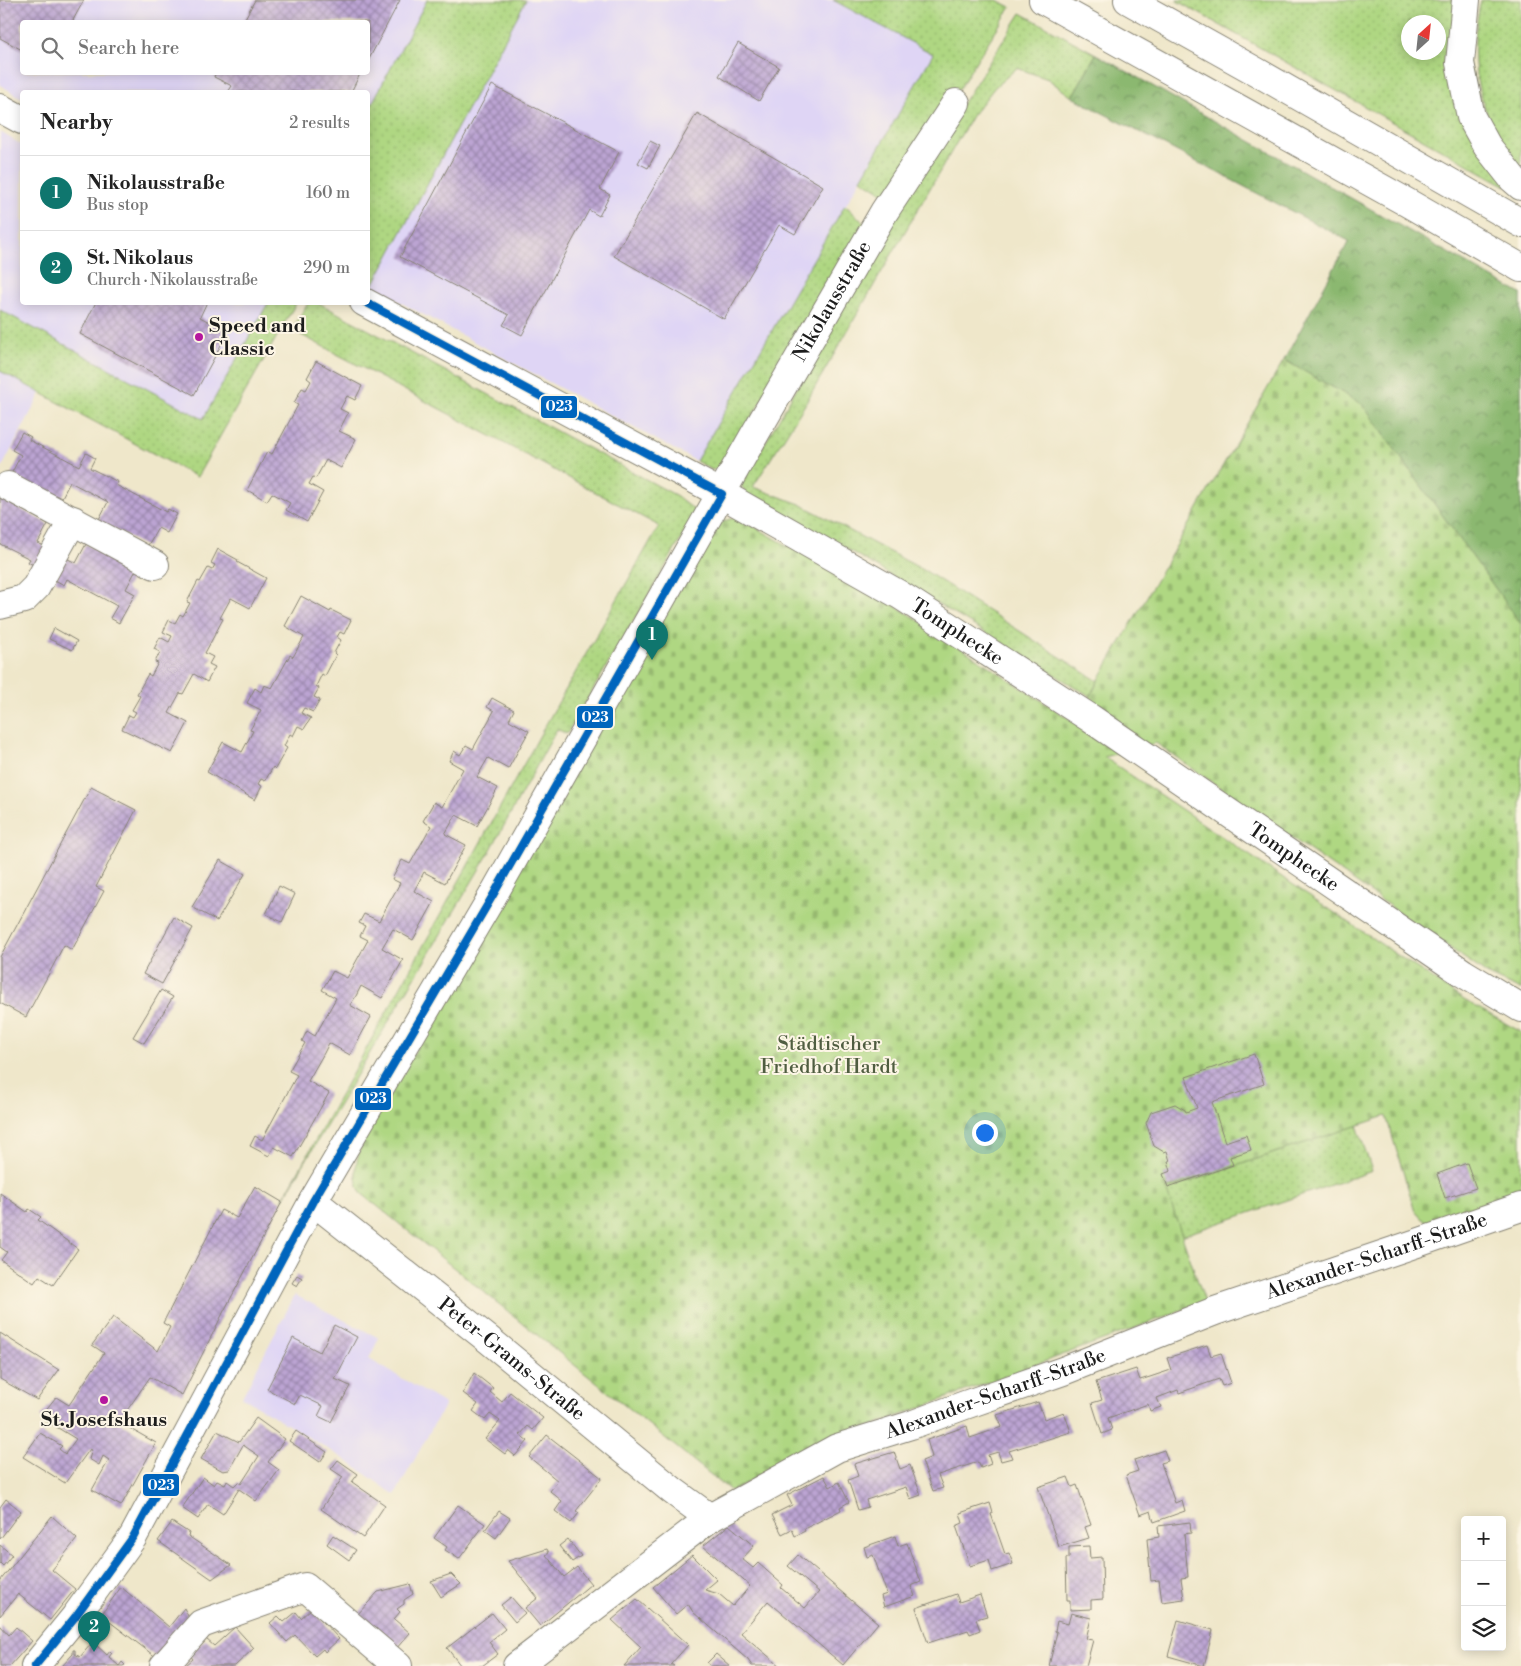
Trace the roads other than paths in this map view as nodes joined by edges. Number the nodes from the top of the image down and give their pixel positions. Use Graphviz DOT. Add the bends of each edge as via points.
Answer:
graph roads {
  1 [pos="1044,0"];
  2 [pos="1128,0"];
  3 [pos="1466,0"];
  4 [pos="956,103"];
  5 [pos="0,108"];
  6 [pos="20,119"];
  7 [pos="1521,186"];
  8 [pos="1521,224"];
  9 [pos="1521,268"];
  10 [pos="370,305"];
  11 [pos="8,486"];
  12 [pos="722,494"];
  13 [pos="73,520"];
  14 [pos="155,565"];
  15 [pos="0,605"];
  16 [pos="1521,1008"];
  17 [pos="314,1201"];
  18 [pos="1521,1206"];
  19 [pos="710,1518"];
  20 [pos="35,1666"];
  21 [pos="164,1666"];
  22 [pos="398,1666"];
  23 [pos="517,1666"];
  1 -- 9 [label="main road"];
  2 -- 8 [label="main road"];
  3 -- 7 [label="main road" via="1460,63 1471,117 1487,146"];
  4 -- 12 [label="main road, Nikolausstraße" via="884,212"];
  5 -- 6 [label="main road"];
  10 -- 12 [label="main road, Tomphecke"];
  11 -- 13 [label="main road"];
  12 -- 16 [label="main road, Tomphecke" via="900,594 1090,718 1463,974"];
  12 -- 17 [label="main road, Nikolausstraße"];
  13 -- 14 [label="main road"];
  13 -- 15 [label="main road" via="36,587 24,598"];
  17 -- 19 [label="main road, Peter-Grams-Straße" via="673,1492"];
  17 -- 20 [label="main road, Nikolausstraße" via="133,1537"];
  18 -- 19 [label="main road, Alexander-Scharff-Straße" via="1215,1311 1064,1371 837,1448"];
  19 -- 23 [label="main road, Alexander-Scharff-Straße"];
  21 -- 22 [label="main road" via="200,1624 305,1587"];
}
